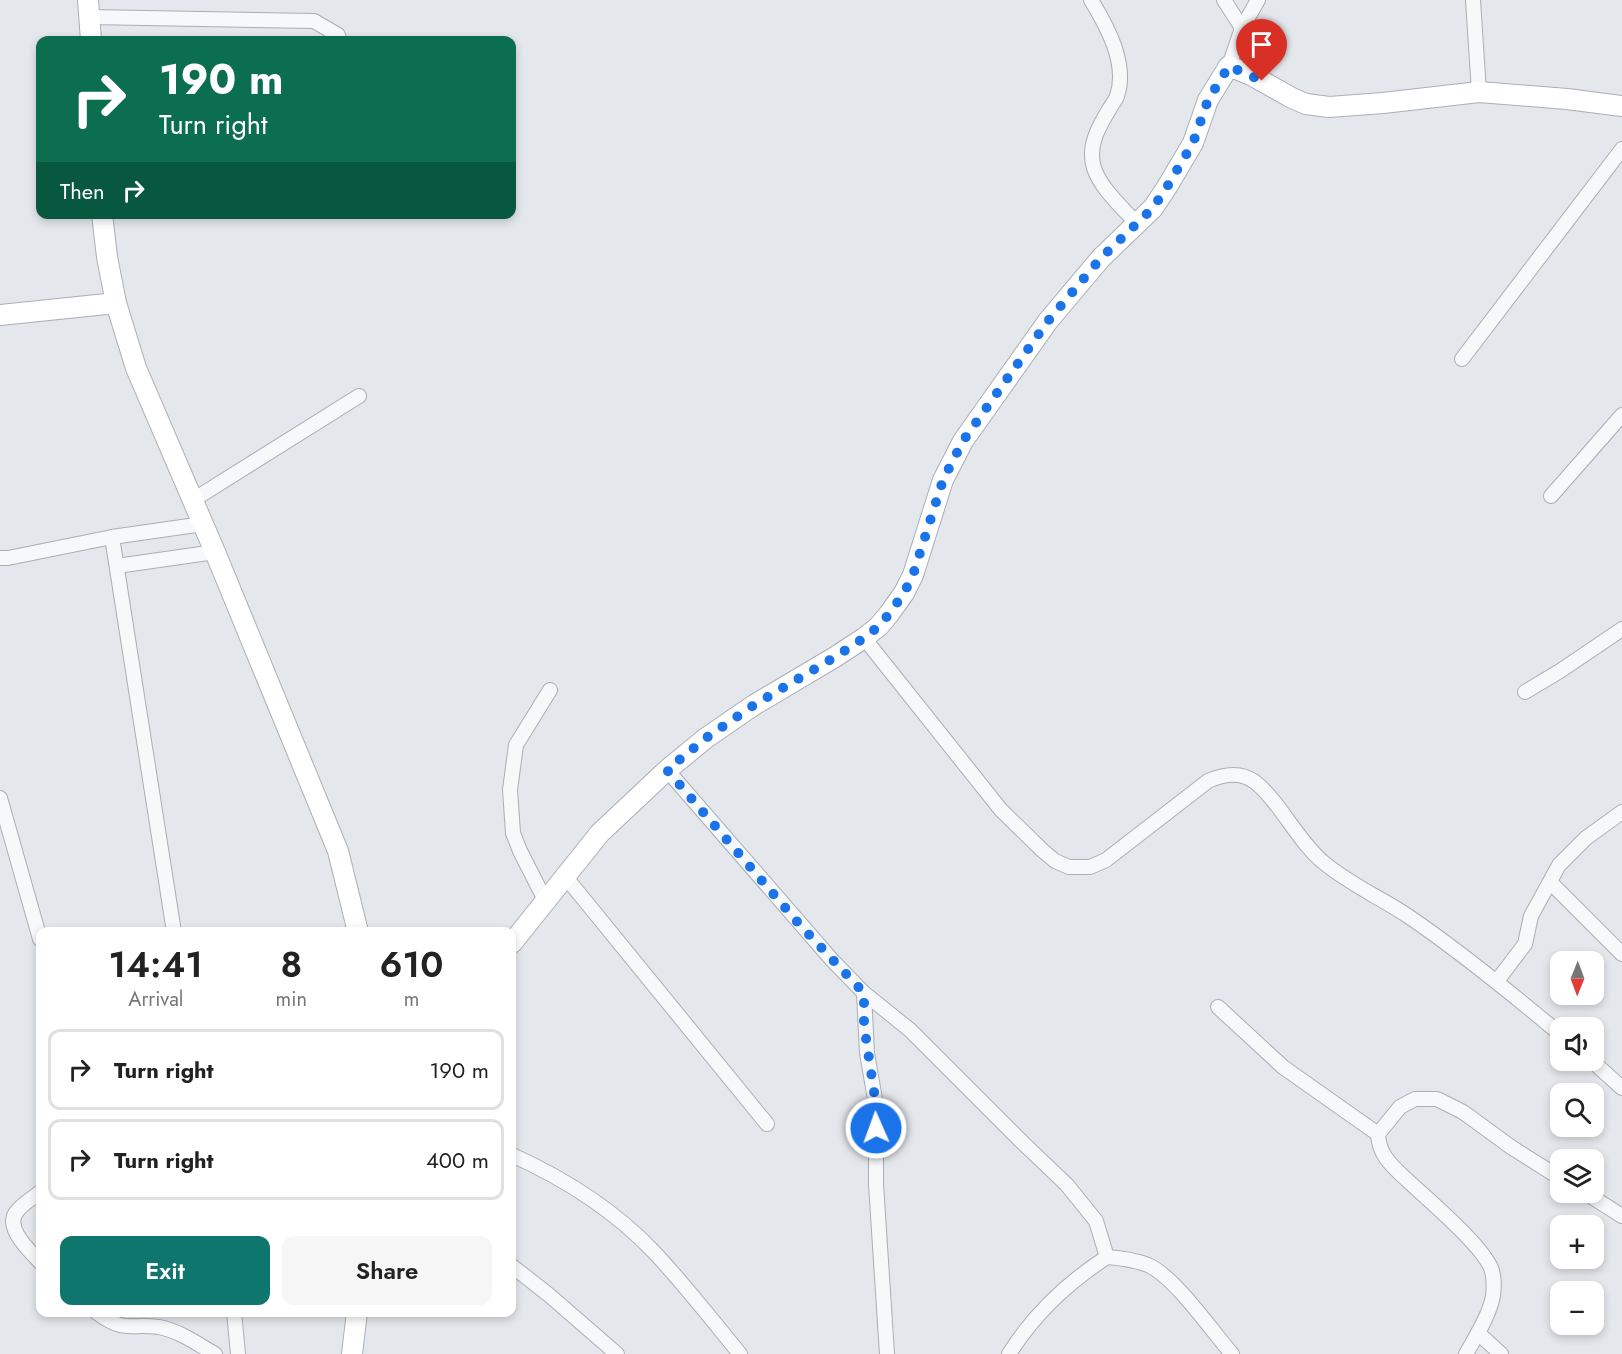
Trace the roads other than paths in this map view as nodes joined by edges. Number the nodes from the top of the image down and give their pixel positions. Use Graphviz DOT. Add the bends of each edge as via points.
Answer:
graph roads {
  1 [pos="1091,0"];
  2 [pos="1224,0"];
  3 [pos="1258,0"];
  4 [pos="1473,0"];
  5 [pos="89,9"];
  6 [pos="1242,28"];
  7 [pos="91,36"];
  8 [pos="338,36"];
  9 [pos="1229,66"];
  10 [pos="1479,92"];
  11 [pos="1622,106"];
  12 [pos="1622,149"];
  13 [pos="103,219"];
  14 [pos="1136,223"];
  15 [pos="116,303"];
  16 [pos="2,311"];
  17 [pos="1462,359"];
  18 [pos="359,396"];
  19 [pos="1622,414"];
  20 [pos="1551,496"];
  21 [pos="193,500"];
  22 [pos="203,524"];
  23 [pos="112,537"];
  24 [pos="215,552"];
  25 [pos="0,558"];
  26 [pos="117,566"];
  27 [pos="1622,629"];
  28 [pos="864,638"];
  29 [pos="550,690"];
  30 [pos="1525,692"];
  31 [pos="667,770"];
  32 [pos="0,798"];
  33 [pos="1622,812"];
  34 [pos="564,875"];
  35 [pos="1551,883"];
  36 [pos="545,900"];
  37 [pos="37,927"];
  38 [pos="173,927"];
  39 [pos="357,927"];
  40 [pos="516,938"];
  41 [pos="1622,954"];
  42 [pos="1497,981"];
  43 [pos="864,993"];
  44 [pos="1218,1006"];
  45 [pos="1550,1026"];
  46 [pos="1603,1071"];
  47 [pos="1622,1088"];
  48 [pos="766,1124"];
  49 [pos="1378,1134"];
  50 [pos="516,1157"];
  51 [pos="1550,1172"];
  52 [pos="36,1195"];
  53 [pos="1601,1203"];
  54 [pos="1622,1216"];
  55 [pos="36,1257"];
  56 [pos="1107,1257"];
  57 [pos="516,1269"];
  58 [pos="104,1317"];
  59 [pos="234,1317"];
  60 [pos="356,1317"];
  61 [pos="1478,1333"];
  62 [pos="215,1354"];
  63 [pos="238,1354"];
  64 [pos="352,1354"];
  65 [pos="617,1354"];
  66 [pos="740,1354"];
  67 [pos="887,1354"];
  68 [pos="1009,1354"];
  69 [pos="1232,1354"];
  70 [pos="1466,1354"];
  71 [pos="1501,1354"];
  1 -- 14 [label="street" via="1114,47 1120,80 1117,97 1096,131 1094,166"];
  2 -- 6 [label="street"];
  3 -- 6 [label="street"];
  4 -- 10 [label="street"];
  5 -- 7 [label="main road"];
  5 -- 8 [label="street" via="314,21"];
  6 -- 9 [label="street"];
  9 -- 10 [label="main road" via="1306,104 1329,107"];
  9 -- 14 [label="main road" via="1208,100 1193,143 1167,187 1153,208"];
  10 -- 11 [label="main road"];
  12 -- 17 [label="street"];
  13 -- 15 [label="main road"];
  14 -- 28 [label="main road" via="1048,321 963,441 943,480 904,593 879,626"];
  15 -- 16 [label="main road"];
  15 -- 21 [label="main road" via="136,368"];
  18 -- 21 [label="street"];
  19 -- 20 [label="street"];
  21 -- 22 [label="main road"];
  22 -- 23 [label="street"];
  22 -- 24 [label="main road"];
  23 -- 25 [label="street"];
  23 -- 26 [label="street"];
  24 -- 26 [label="street"];
  24 -- 39 [label="main road" via="338,851"];
  26 -- 38 [label="street"];
  27 -- 30 [label="street"];
  28 -- 31 [label="main road" via="754,705"];
  28 -- 42 [label="street" via="1001,810 1055,861 1069,867 1090,867 1106,860 1208,781 1232,774 1244,776 1256,783 1323,861"];
  29 -- 36 [label="street" via="516,745 510,790 513,833"];
  31 -- 34 [label="main road" via="600,833"];
  31 -- 43 [label="street"];
  32 -- 37 [label="street"];
  33 -- 35 [label="street" via="1565,858"];
  34 -- 36 [label="main road"];
  34 -- 48 [label="street"];
  35 -- 41 [label="street"];
  35 -- 42 [label="street" via="1531,916 1525,944"];
  36 -- 40 [label="main road"];
  42 -- 45 [label="street"];
  43 -- 56 [label="street" via="910,1030 1067,1185 1096,1221"];
  43 -- 67 [label="street" via="867,1053 876,1105 877,1217"];
  44 -- 49 [label="street" via="1284,1067"];
  46 -- 47 [label="street"];
  49 -- 51 [label="street" via="1400,1107 1415,1099 1437,1099"];
  49 -- 61 [label="street" via="1388,1162 1482,1254 1491,1270 1492,1296"];
  50 -- 66 [label="street" via="572,1188 635,1234"];
  52 -- 55 [label="street" via="16,1211 13,1220 20,1239"];
  53 -- 54 [label="street"];
  56 -- 68 [label="street" via="1054,1298"];
  56 -- 69 [label="street" via="1137,1261 1161,1273"];
  57 -- 65 [label="street"];
  58 -- 62 [label="street" via="117,1325 159,1327 181,1334"];
  59 -- 63 [label="street"];
  60 -- 64 [label="main road"];
  61 -- 70 [label="street"];
  61 -- 71 [label="street"];
}
